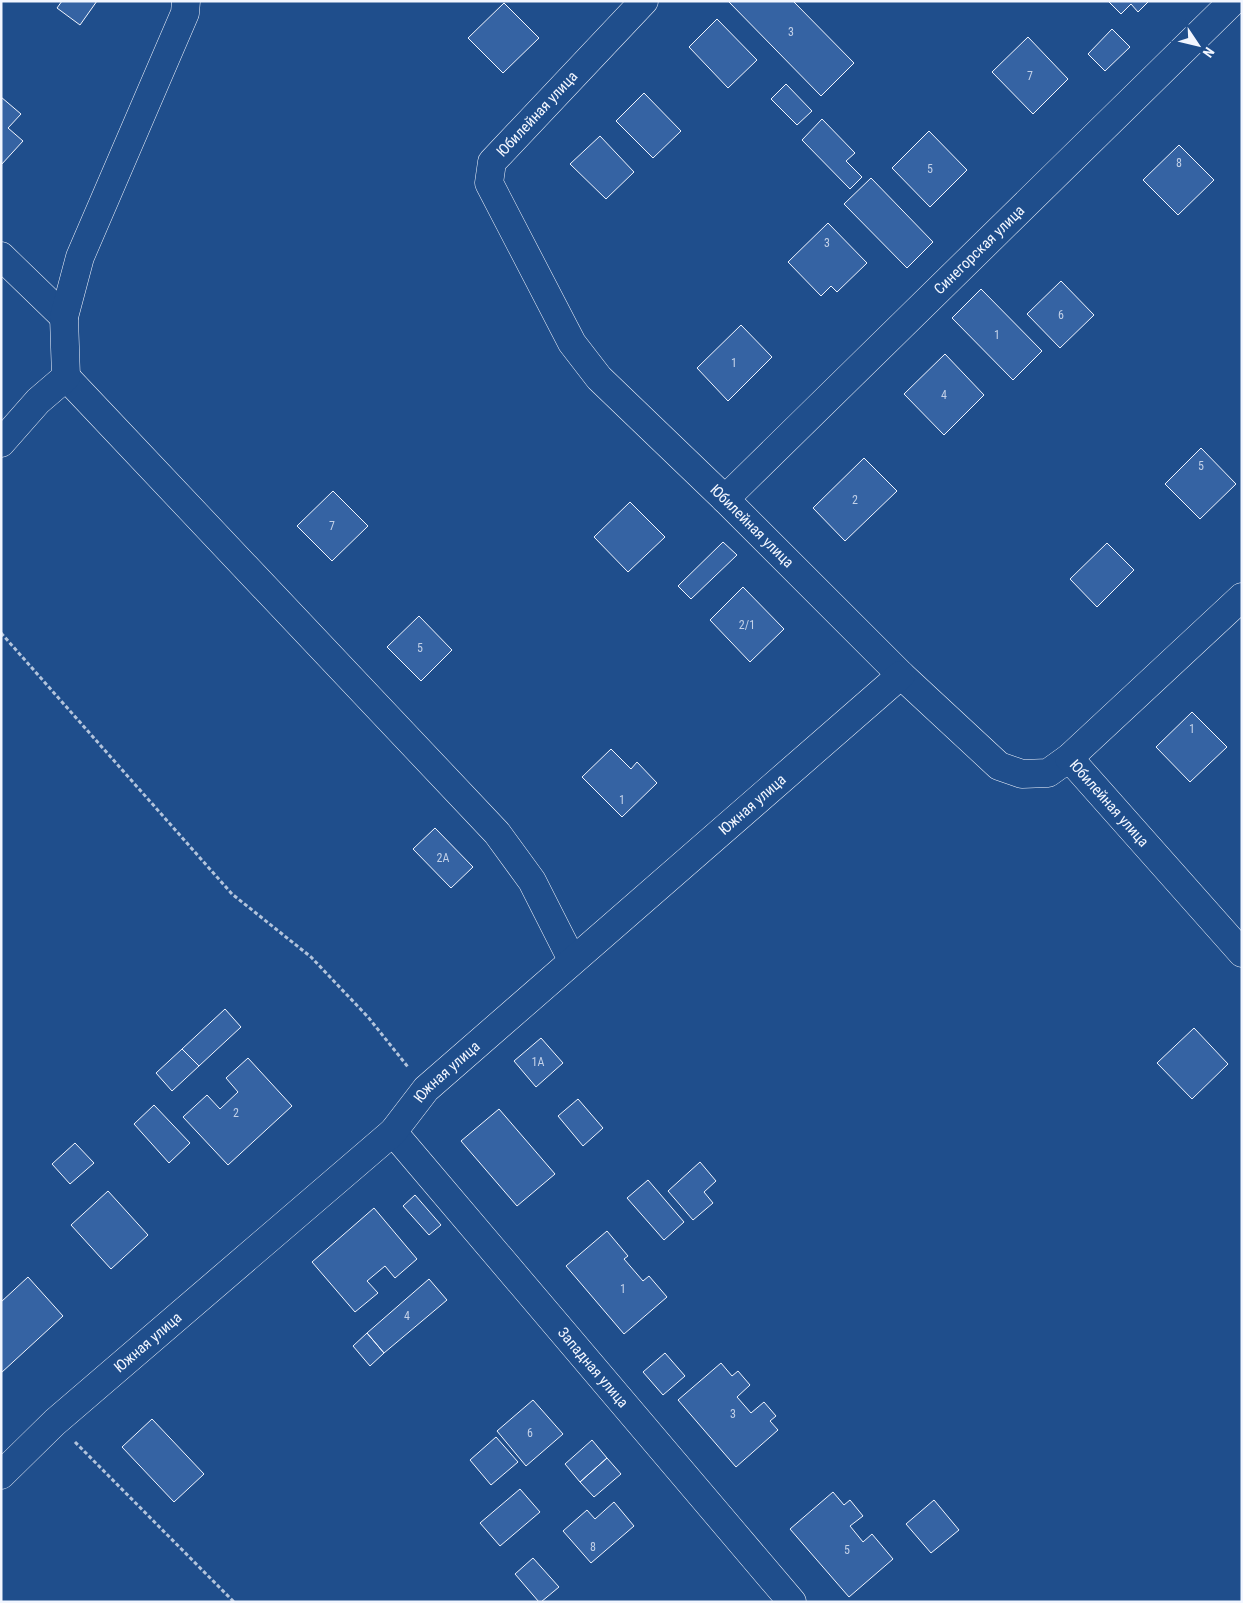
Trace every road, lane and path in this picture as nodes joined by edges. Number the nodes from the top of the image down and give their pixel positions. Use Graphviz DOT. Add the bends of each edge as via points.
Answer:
graph roads {
  1 [pos="186,1"];
  2 [pos="644,1"];
  3 [pos="1233,1"];
  4 [pos="1,256"];
  5 [pos="64,317"];
  6 [pos="66,377"];
  7 [pos="1,443"];
  8 [pos="725,499"];
  9 [pos="1242,597"];
  10 [pos="1,633"];
  11 [pos="900,675"];
  12 [pos="1069,758"];
  13 [pos="1242,953"];
  14 [pos="572,960"];
  15 [pos="426,1089"];
  16 [pos="393,1132"];
  17 [pos="56,1422"];
  18 [pos="1,1475"];
  19 [pos="234,1602"];
  20 [pos="792,1602"];
  1 -- 5 [label="street" via="185,13 80,257"];
  2 -- 8 [label="street, Юбилейная улица" via="492,162 489,182 572,343 599,378"];
  3 -- 8 [label="street, Синегорская улица"];
  4 -- 5 [label="street"];
  5 -- 6 [label="street"];
  6 -- 7 [label="street" via="38,401"];
  6 -- 14 [label="street" via="497,833 532,881"];
  8 -- 11 [label="street, Юбилейная улица"];
  9 -- 12 [label="street"];
  10 -- 15 [label="path" via="232,894 311,957 368,1017"];
  11 -- 12 [label="street, Юбилейная улица" via="999,766 1022,774 1048,773"];
  11 -- 14 [label="street, Южная улица"];
  12 -- 13 [label="street, Юбилейная улица"];
  14 -- 15 [label="street, Южная улица"];
  15 -- 16 [label="street, Южная улица"];
  16 -- 17 [label="street, Южная улица"];
  16 -- 20 [label="street, Западная улица"];
  17 -- 18 [label="street, Южная улица"];
  17 -- 19 [label="path"];
}
